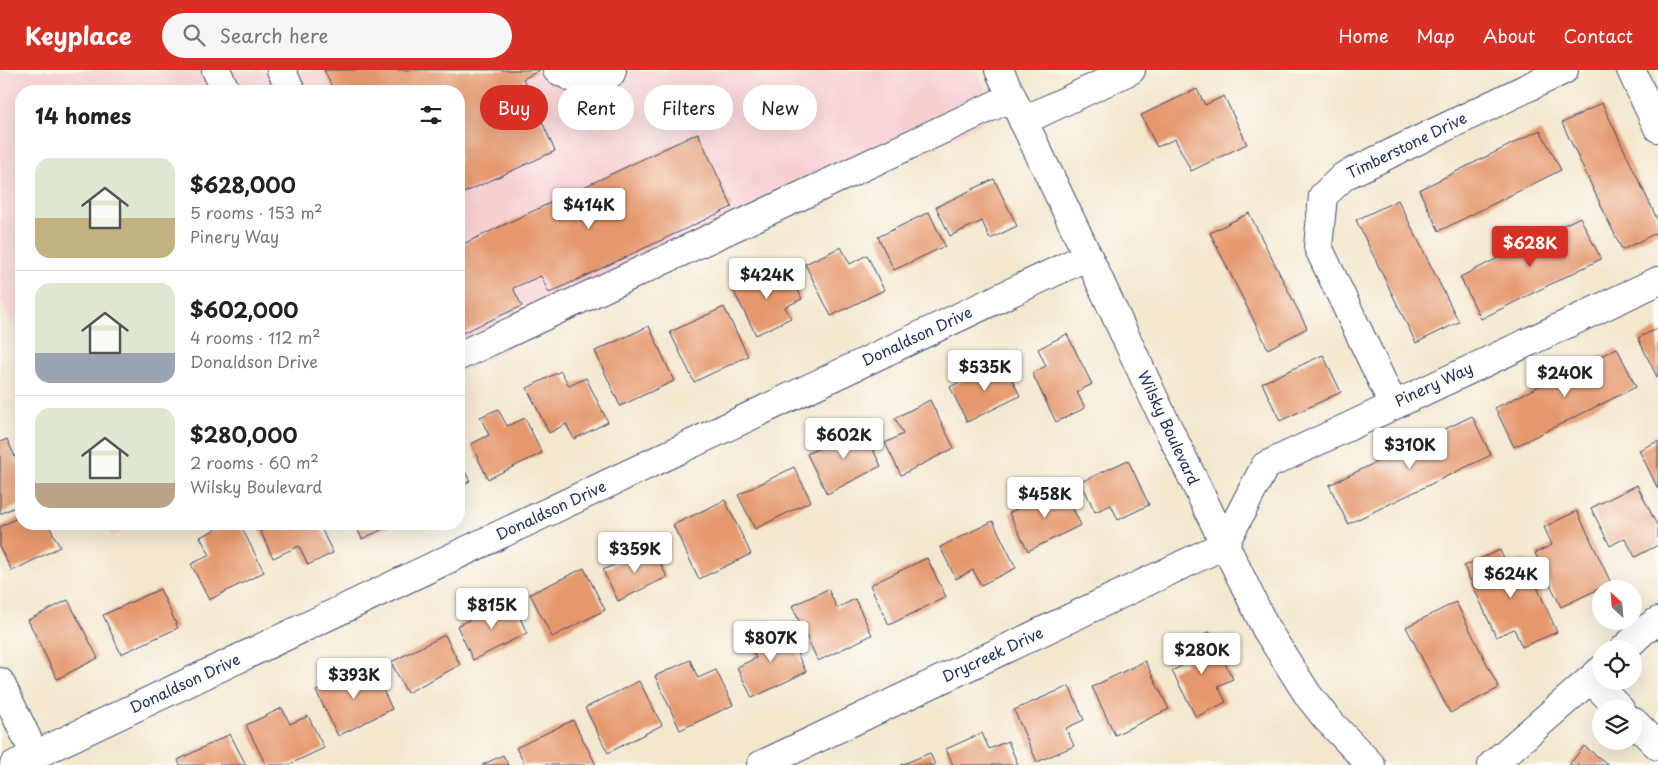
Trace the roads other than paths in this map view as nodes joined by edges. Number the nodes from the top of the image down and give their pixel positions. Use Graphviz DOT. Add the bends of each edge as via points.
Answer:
graph roads {
  1 [pos="216,70"];
  2 [pos="281,70"];
  3 [pos="557,70"];
  4 [pos="612,70"];
  5 [pos="999,70"];
  6 [pos="1131,70"];
  7 [pos="1564,70"];
  8 [pos="1631,70"];
  9 [pos="223,85"];
  10 [pos="288,85"];
  11 [pos="1018,109"];
  12 [pos="1658,128"];
  13 [pos="1088,256"];
  14 [pos="1658,280"];
  15 [pos="465,353"];
  16 [pos="1393,404"];
  17 [pos="1224,545"];
  18 [pos="1658,621"];
  19 [pos="1633,640"];
  20 [pos="1592,678"];
  21 [pos="0,682"];
  22 [pos="1642,730"];
  23 [pos="1658,746"];
  24 [pos="25,760"];
  25 [pos="761,765"];
  26 [pos="1371,765"];
  27 [pos="1492,765"];
  1 -- 9 [label="street"];
  2 -- 10 [label="street"];
  3 -- 4 [label="street" via="585,84"];
  5 -- 11 [label="street, Wilsky Boulevard"];
  6 -- 11 [label="street"];
  7 -- 16 [label="street, Timberstone Drive" via="1344,176 1323,196 1318,247"];
  8 -- 12 [label="street"];
  11 -- 13 [label="street, Wilsky Boulevard"];
  11 -- 15 [label="street"];
  13 -- 17 [label="street, Wilsky Boulevard"];
  13 -- 24 [label="street, Donaldson Drive"];
  14 -- 16 [label="street, Pinery Way"];
  16 -- 17 [label="street, Pinery Way" via="1265,466"];
  17 -- 25 [label="street, Drycreek Drive"];
  17 -- 26 [label="street, Wilsky Boulevard" via="1266,629 1308,696"];
  18 -- 19 [label="street"];
  20 -- 27 [label="street"];
  21 -- 24 [label="street"];
  22 -- 23 [label="street"];
}
